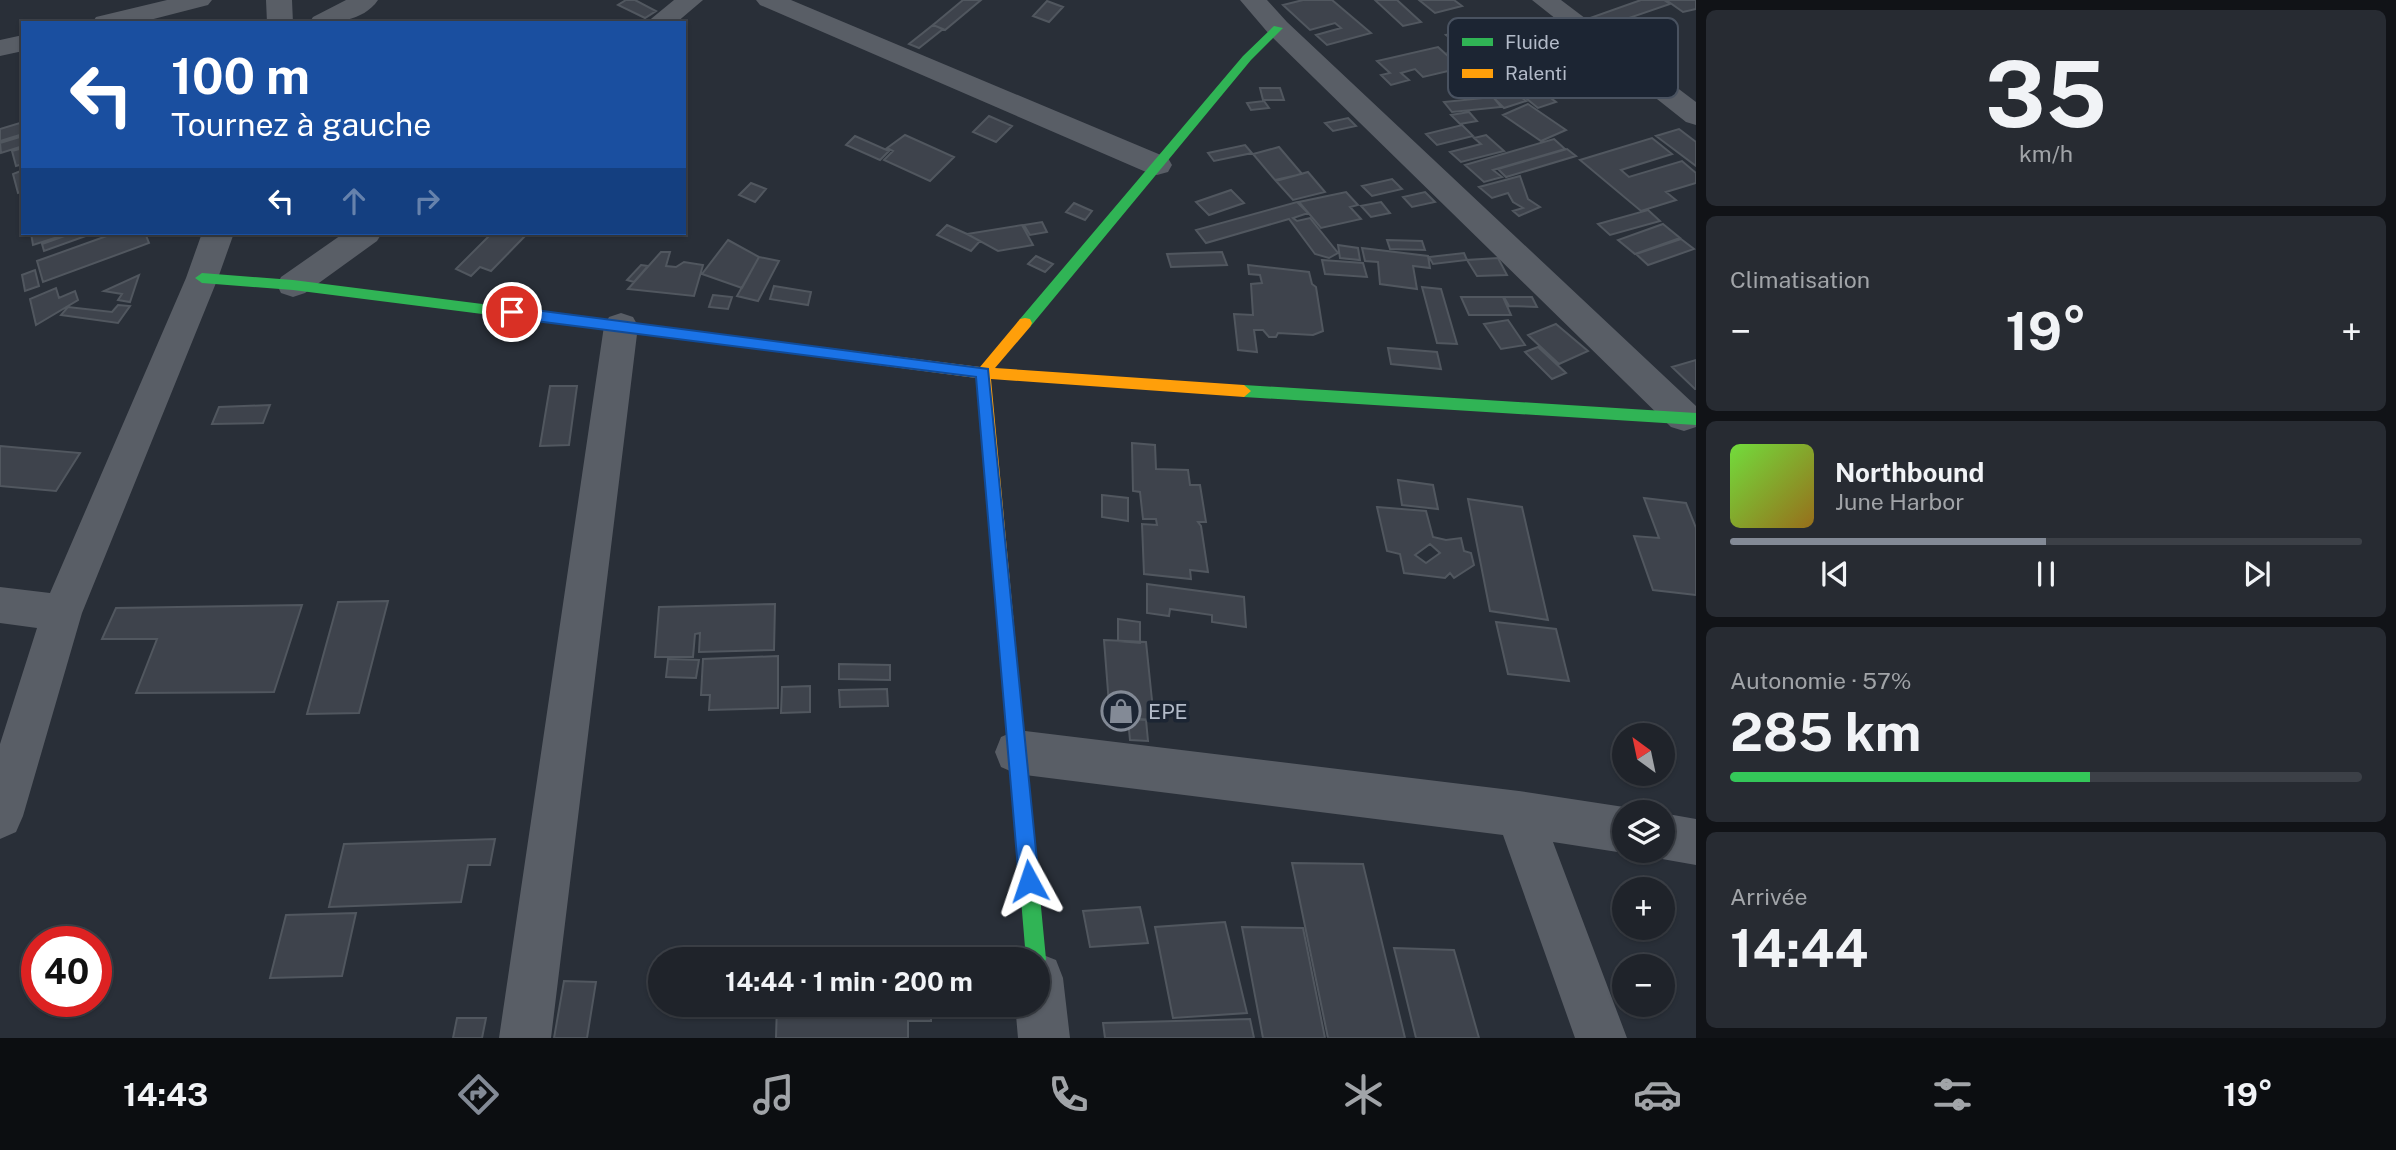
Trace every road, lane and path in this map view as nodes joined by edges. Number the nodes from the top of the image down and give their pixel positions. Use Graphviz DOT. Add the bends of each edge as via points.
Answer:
graph roads {
  1 [pos="199,0"];
  2 [pos="279,0"];
  3 [pos="365,0"];
  4 [pos="691,0"];
  5 [pos="769,0"];
  6 [pos="1253,0"];
  7 [pos="1545,0"];
  8 [pos="1568,18"];
  9 [pos="113,21"];
  10 [pos="280,21"];
  11 [pos="326,21"];
  12 [pos="662,21"];
  13 [pos="1278,28"];
  14 [pos="21,43"];
  15 [pos="0,48"];
  16 [pos="1673,98"];
  17 [pos="1696,116"];
  18 [pos="1157,165"];
  19 [pos="217,235"];
  20 [pos="363,235"];
  21 [pos="202,278"];
  22 [pos="293,285"];
  23 [pos="621,326"];
  24 [pos="983,373"];
  25 [pos="1690,418"];
  26 [pos="0,605"];
  27 [pos="62,613"];
  28 [pos="1017,752"];
  29 [pos="1519,814"];
  30 [pos="0,816"];
  31 [pos="1612,828"];
  32 [pos="1675,838"];
  33 [pos="1696,842"];
  34 [pos="1035,947"];
  35 [pos="1042,1017"];
  36 [pos="524,1038"];
  37 [pos="1044,1038"];
  38 [pos="1601,1038"];
  1 -- 9 [label="street"];
  2 -- 10 [label="street"];
  3 -- 11 [label="street"];
  4 -- 12 [label="street"];
  5 -- 18 [label="street"];
  6 -- 13 [label="street"];
  7 -- 8 [label="street"];
  13 -- 18 [label="street"];
  13 -- 25 [label="street"];
  14 -- 15 [label="street"];
  16 -- 17 [label="street"];
  18 -- 24 [label="street"];
  19 -- 21 [label="street"];
  20 -- 22 [label="street"];
  21 -- 22 [label="street"];
  21 -- 27 [label="street"];
  22 -- 23 [label="street"];
  23 -- 24 [label="street"];
  23 -- 36 [label="street"];
  24 -- 25 [label="street"];
  24 -- 28 [label="street"];
  26 -- 27 [label="street"];
  27 -- 30 [label="street"];
  28 -- 29 [label="street"];
  28 -- 34 [label="street"];
  29 -- 31 [label="street"];
  29 -- 38 [label="street"];
  32 -- 33 [label="street"];
  35 -- 37 [label="street"];
}
